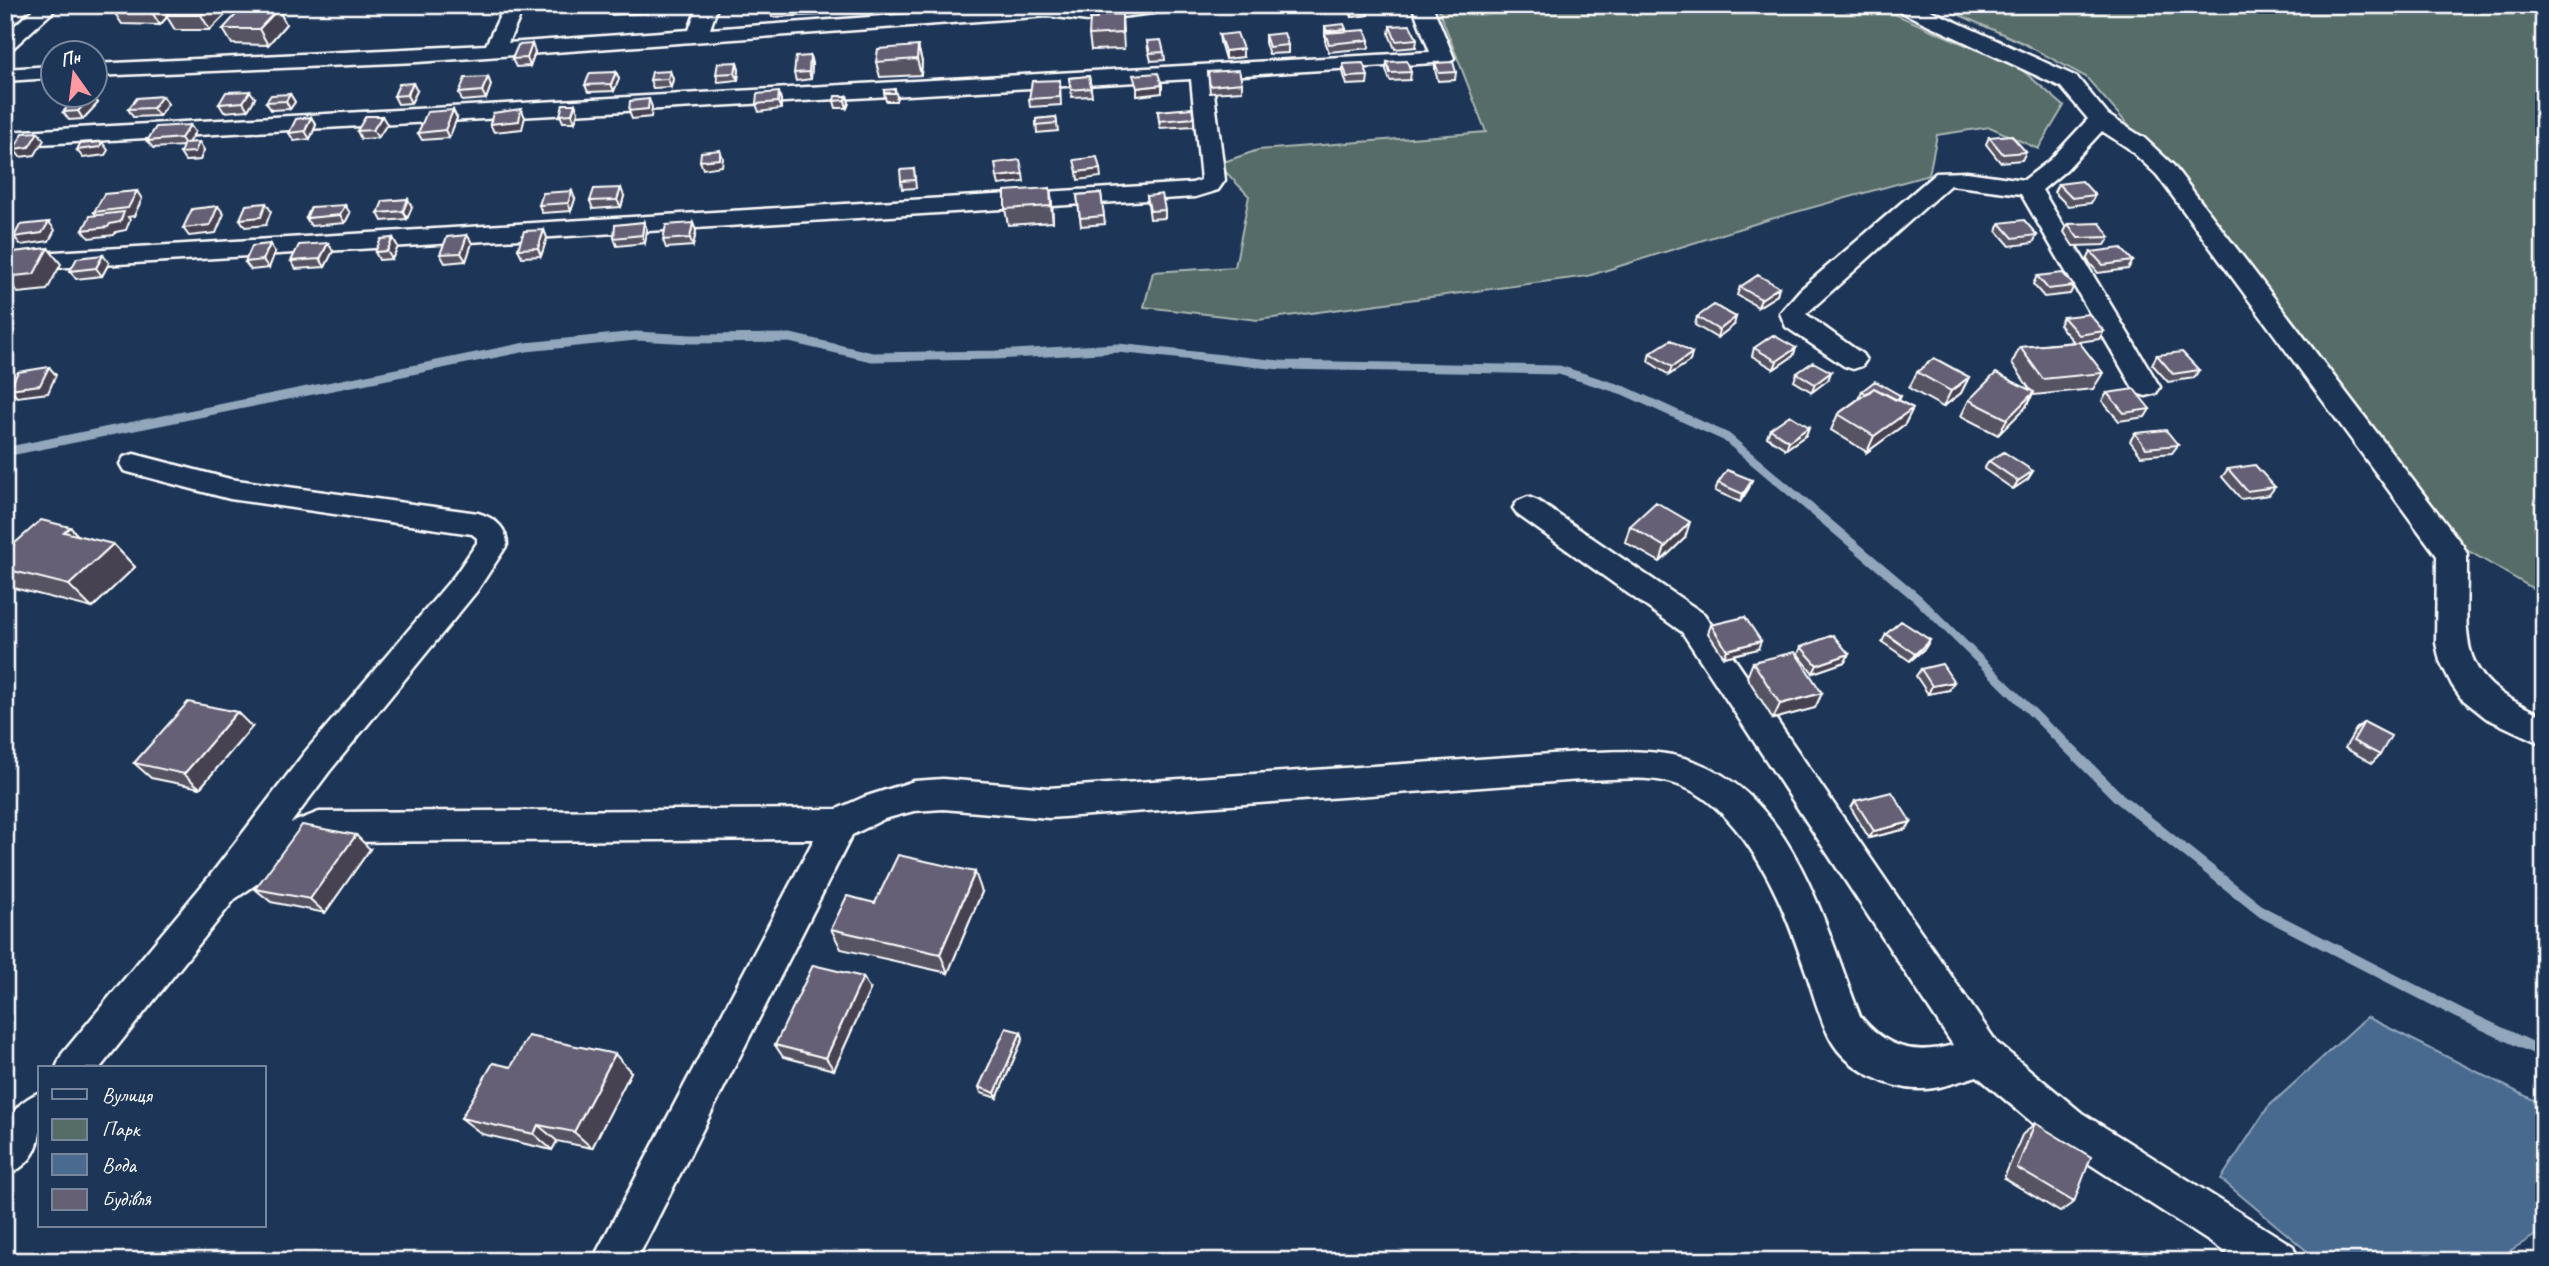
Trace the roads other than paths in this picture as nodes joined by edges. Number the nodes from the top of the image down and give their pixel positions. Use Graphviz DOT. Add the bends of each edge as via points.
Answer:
graph roads {
  1 [pos="50,5"];
  2 [pos="515,5"];
  3 [pos="708,5"];
  4 [pos="1170,5"];
  5 [pos="1422,5"];
  6 [pos="1902,5"];
  7 [pos="1045,8"];
  8 [pos="697,35"];
  9 [pos="5,45"];
  10 [pos="494,51"];
  11 [pos="108,69"];
  12 [pos="1201,71"];
  13 [pos="38,73"];
  14 [pos="5,75"];
  15 [pos="2100,120"];
  16 [pos="5,139"];
  17 [pos="2029,188"];
  18 [pos="5,263"];
  19 [pos="1853,360"];
  20 [pos="2146,387"];
  21 [pos="134,464"];
  22 [pos="1528,508"];
  23 [pos="2544,731"];
  24 [pos="840,824"];
  25 [pos="222,888"];
  26 [pos="1983,1056"];
  27 [pos="78,1066"];
  28 [pos="38,1115"];
  29 [pos="5,1156"];
  30 [pos="613,1261"];
  31 [pos="2278,1261"];
  1 -- 9 [label="street"];
  2 -- 10 [label="street"];
  3 -- 8 [label="street"];
  4 -- 7 [label="street" via="1088,15"];
  5 -- 12 [label="street" via="1443,58"];
  6 -- 15 [label="street" via="2069,82"];
  7 -- 8 [label="street"];
  8 -- 10 [label="street"];
  10 -- 11 [label="street"];
  12 -- 16 [label="street"];
  12 -- 18 [label="street" via="1213,180 1195,190"];
  13 -- 14 [label="street"];
  15 -- 17 [label="street"];
  15 -- 23 [label="street" via="2136,143 2165,170 2452,554 2454,657 2473,690 2497,711"];
  17 -- 19 [label="street" via="1944,178 1809,296 1793,313 1795,321"];
  17 -- 20 [label="street"];
  21 -- 25 [label="street" via="230,489 478,524 492,537 487,554 466,583 317,762"];
  22 -- 26 [label="street" via="1693,623"];
  24 -- 25 [label="street" via="319,827"];
  24 -- 26 [label="street" via="876,807 923,795 1049,803 1581,766 1675,769 1724,793 1776,853 1809,923 1845,1028 1857,1045 1896,1066 1927,1070"];
  24 -- 30 [label="street"];
  25 -- 27 [label="street"];
  26 -- 31 [label="street" via="2068,1127"];
  28 -- 29 [label="street"];
}
